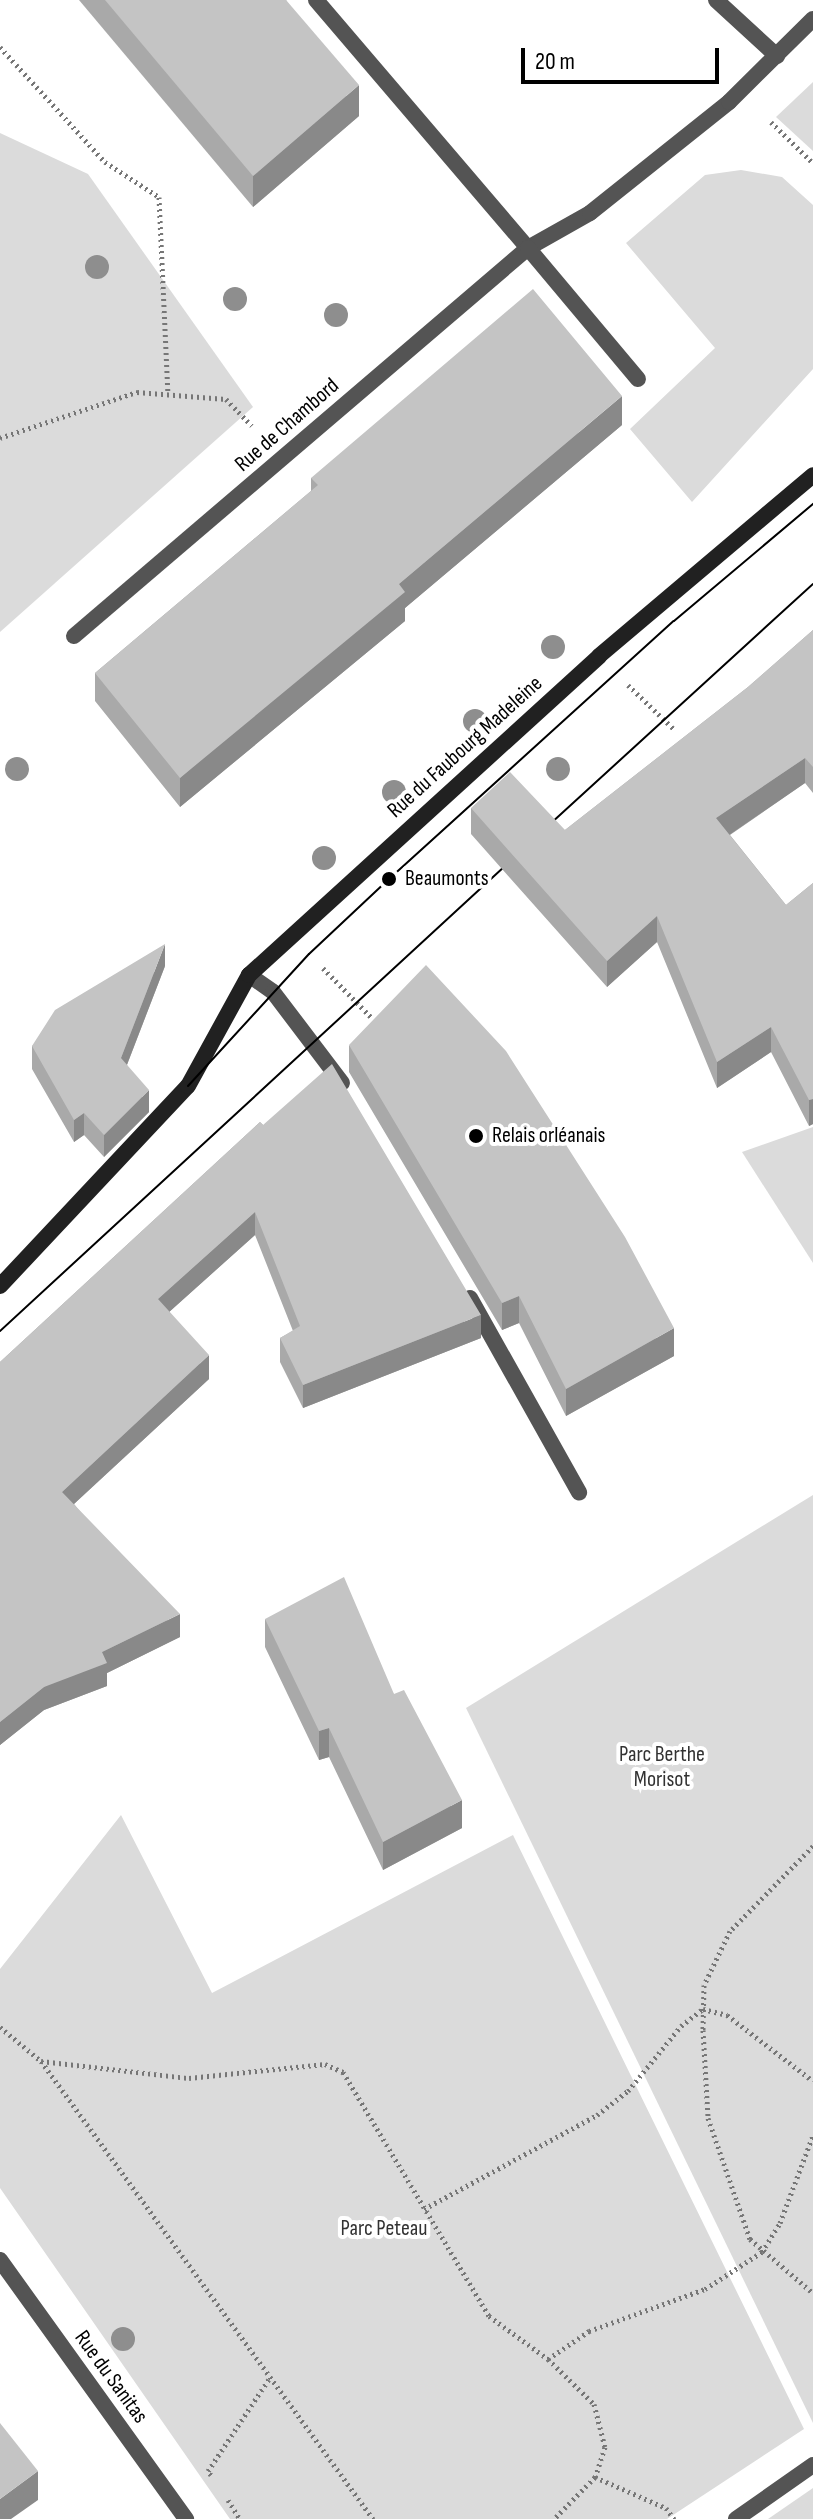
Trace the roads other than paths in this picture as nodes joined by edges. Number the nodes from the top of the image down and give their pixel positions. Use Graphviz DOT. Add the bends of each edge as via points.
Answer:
graph roads {
  1 [pos="316,0"];
  2 [pos="716,0"];
  3 [pos="813,19"];
  4 [pos="777,56"];
  5 [pos="528,248"];
  6 [pos="638,379"];
  7 [pos="813,475"];
  8 [pos="74,636"];
  9 [pos="249,975"];
  10 [pos="354,1103"];
  11 [pos="460,1281"];
  12 [pos="0,1286"];
  13 [pos="579,1492"];
  14 [pos="0,2260"];
  15 [pos="813,2465"];
  16 [pos="186,2519"];
  17 [pos="736,2519"];
  1 -- 5 [label="street"];
  2 -- 4 [label="street"];
  3 -- 4 [label="street, Rue de Chambord"];
  4 -- 5 [label="street, Rue de Chambord" via="590,213"];
  5 -- 6 [label="street"];
  5 -- 8 [label="street, Rue de Chambord"];
  7 -- 9 [label="street, Rue du Faubourg Madeleine" via="599,656"];
  9 -- 10 [label="street" via="273,992 330,1062"];
  9 -- 12 [label="street, Rue du Faubourg Madeleine" via="188,1086"];
  11 -- 13 [label="street" via="550,1432"];
  14 -- 16 [label="street, Rue du Sanitas"];
  15 -- 17 [label="street"];
}
